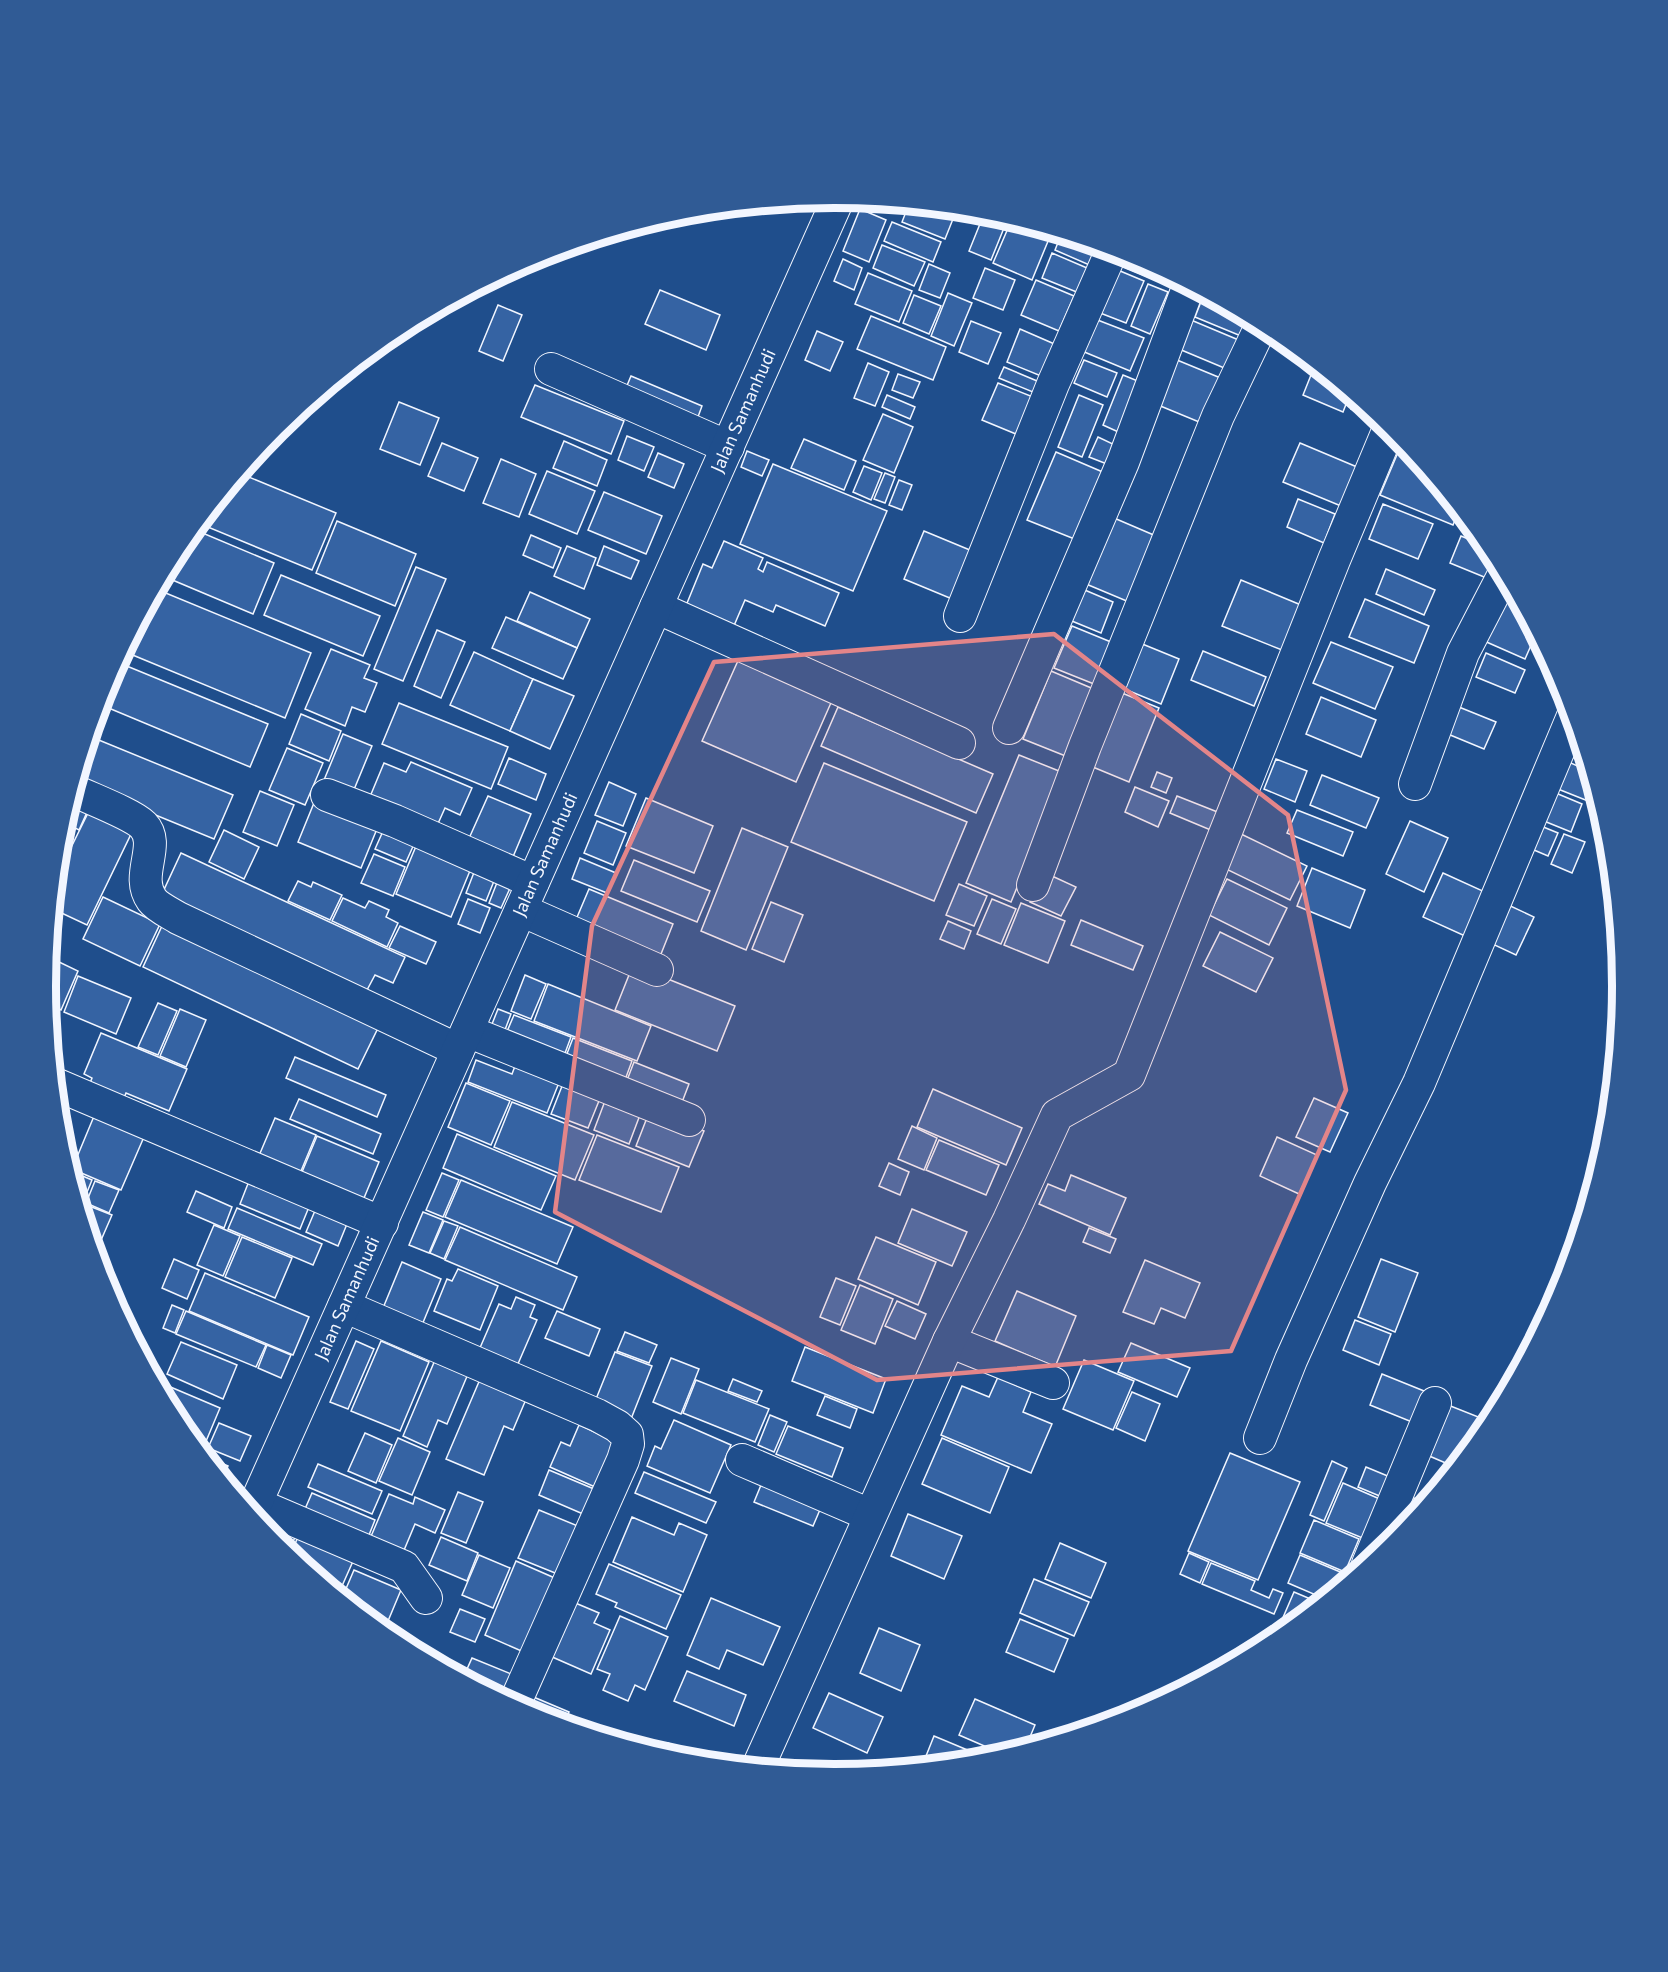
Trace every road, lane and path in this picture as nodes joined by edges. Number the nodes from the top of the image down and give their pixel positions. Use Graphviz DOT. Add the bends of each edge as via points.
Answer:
graph roads {
  1 [pos="834,208"];
  2 [pos="1108,258"];
  3 [pos="1185,292"];
  4 [pos="1258,333"];
  5 [pos="551,369"];
  6 [pos="1385,437"];
  7 [pos="728,447"];
  8 [pos="1499,583"];
  9 [pos="656,607"];
  10 [pos="960,616"];
  11 [pos="1009,728"];
  12 [pos="1568,728"];
  13 [pos="959,743"];
  14 [pos="1415,784"];
  15 [pos="80,793"];
  16 [pos="327,795"];
  17 [pos="533,882"];
  18 [pos="1033,885"];
  19 [pos="520,910"];
  20 [pos="657,970"];
  21 [pos="463,1041"];
  22 [pos="62,1087"];
  23 [pos="689,1120"];
  24 [pos="382,1223"];
  25 [pos="344,1306"];
  26 [pos="949,1341"];
  27 [pos="1053,1383"];
  28 [pos="1435,1403"];
  29 [pos="1260,1438"];
  30 [pos="742,1460"];
  31 [pos="255,1506"];
  32 [pos="261,1512"];
  33 [pos="870,1515"];
  34 [pos="1377,1543"];
  35 [pos="426,1598"];
  36 [pos="518,1697"];
  37 [pos="761,1761"];
  1 -- 7 [label="street, Jalan Samanhudi"];
  2 -- 10 [label="street"];
  3 -- 11 [label="street" via="1124,462"];
  4 -- 18 [label="street" via="1218,416"];
  5 -- 7 [label="street"];
  6 -- 26 [label="street" via="1129,1075 1057,1115"];
  7 -- 9 [label="street, Jalan Samanhudi"];
  8 -- 14 [label="street" via="1464,653"];
  9 -- 13 [label="street"];
  9 -- 17 [label="street, Jalan Samanhudi"];
  12 -- 29 [label="street" via="1419,1083 1344,1241"];
  15 -- 21 [label="street" via="137,820 148,832 151,840 145,886 153,901 178,918"];
  16 -- 17 [label="street" via="395,820"];
  17 -- 19 [label="street, Jalan Samanhudi"];
  19 -- 20 [label="street"];
  19 -- 21 [label="street, Jalan Samanhudi"];
  21 -- 23 [label="street"];
  21 -- 24 [label="street, Jalan Samanhudi"];
  22 -- 24 [label="street"];
  24 -- 25 [label="street, Jalan Samanhudi"];
  25 -- 31 [label="street, Jalan Samanhudi"];
  25 -- 36 [label="street" via="597,1415 627,1435 623,1460"];
  26 -- 27 [label="street"];
  26 -- 33 [label="street"];
  28 -- 34 [label="street"];
  30 -- 33 [label="street"];
  32 -- 35 [label="street" via="404,1567"];
  33 -- 37 [label="street"];
}
